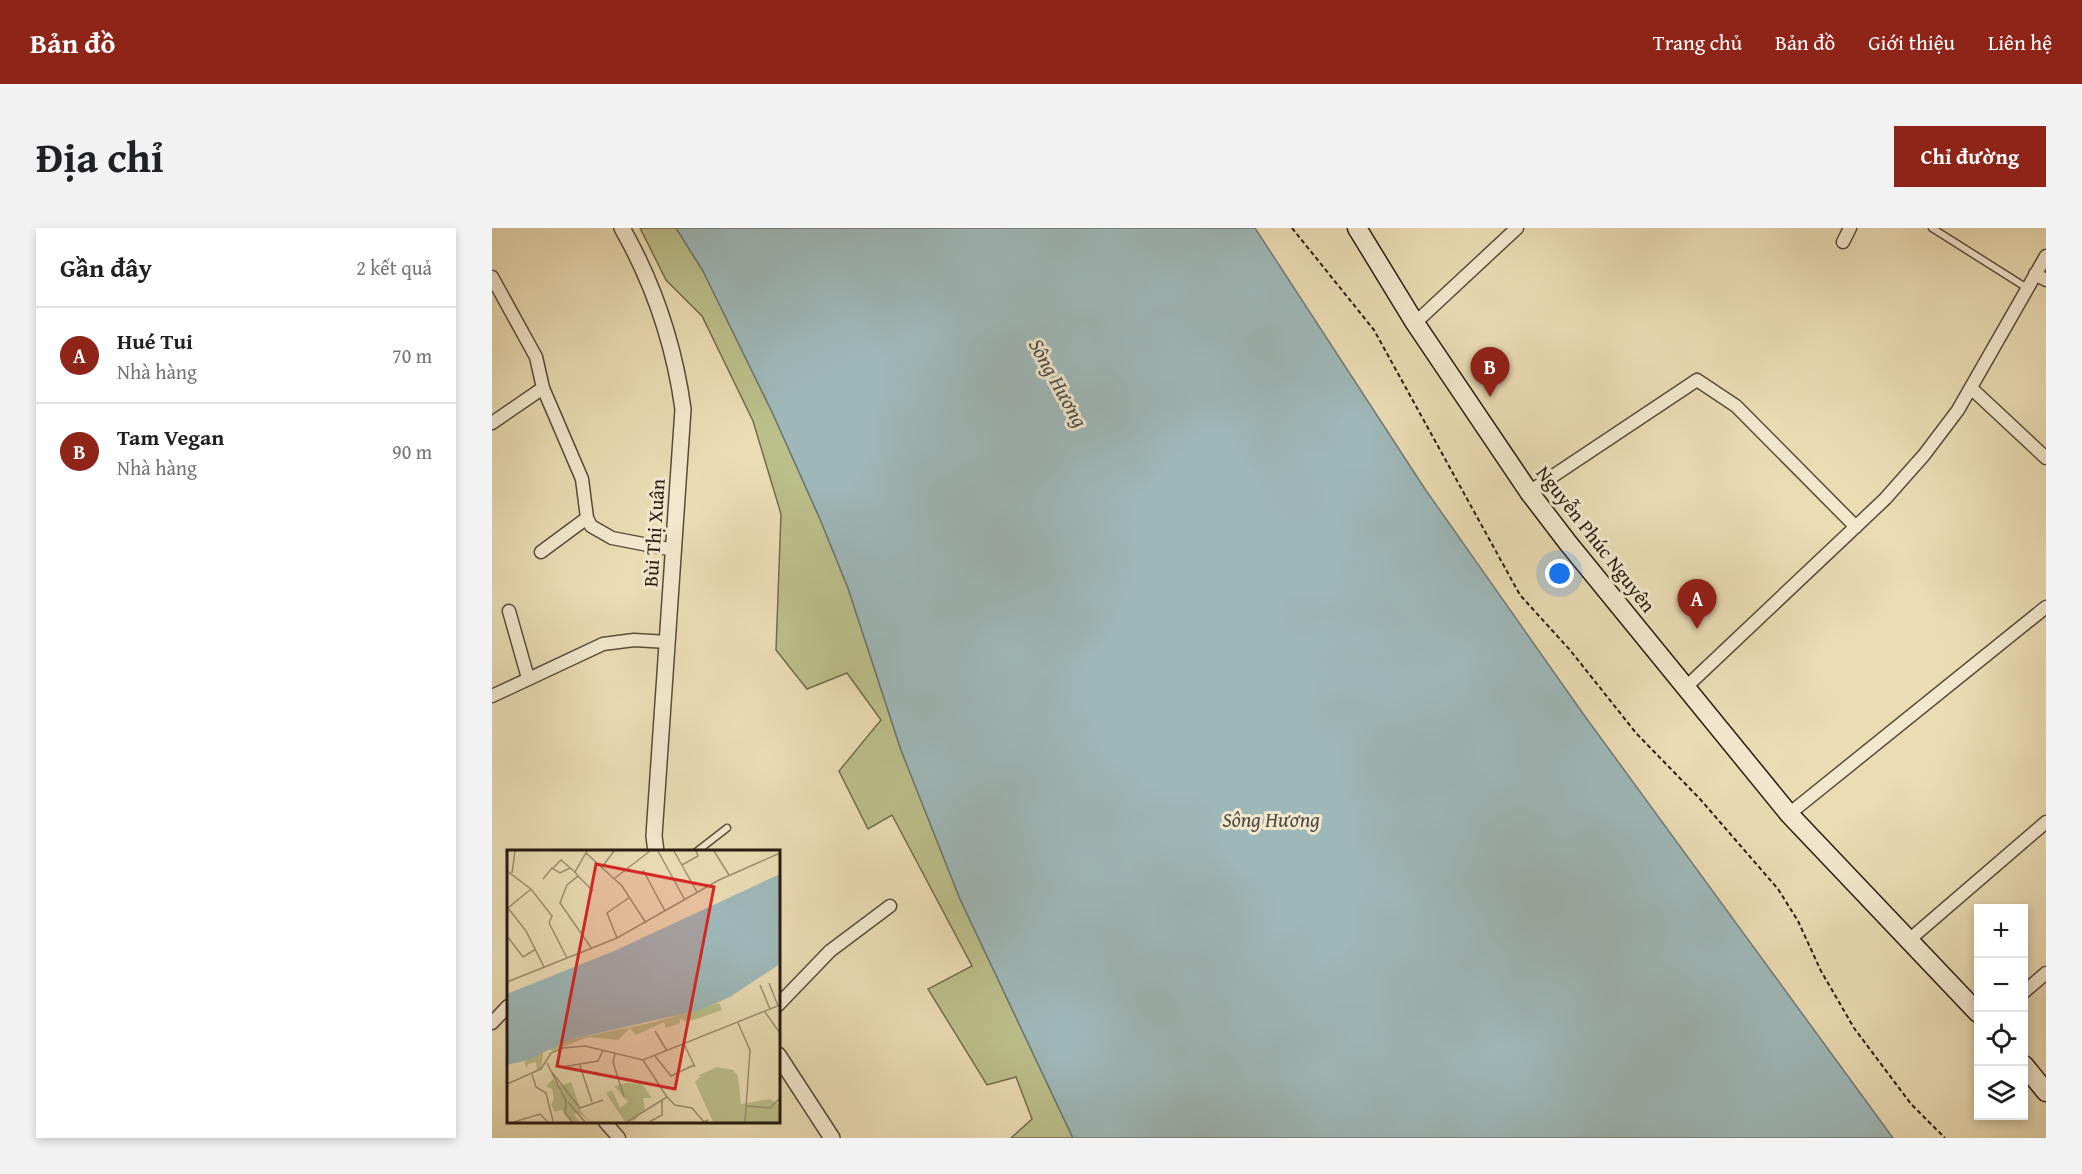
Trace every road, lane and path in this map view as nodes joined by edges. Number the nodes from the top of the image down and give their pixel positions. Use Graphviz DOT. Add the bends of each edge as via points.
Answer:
graph roads {
  1 [pos="622,228"];
  2 [pos="1292,228"];
  3 [pos="1357,228"];
  4 [pos="1517,228"];
  5 [pos="1850,228"];
  6 [pos="1932,228"];
  7 [pos="1843,242"];
  8 [pos="2046,256"];
  9 [pos="492,277"];
  10 [pos="2041,277"];
  11 [pos="2027,288"];
  12 [pos="1415,323"];
  13 [pos="543,388"];
  14 [pos="1971,388"];
  15 [pos="492,423"];
  16 [pos="2046,458"];
  17 [pos="1529,492"];
  18 [pos="587,518"];
  19 [pos="1856,527"];
  20 [pos="674,550"];
  21 [pos="541,552"];
  22 [pos="2046,607"];
  23 [pos="509,611"];
  24 [pos="668,642"];
  25 [pos="528,678"];
  26 [pos="1685,688"];
  27 [pos="492,696"];
  28 [pos="1790,814"];
  29 [pos="2046,822"];
  30 [pos="727,828"];
  31 [pos="656,850"];
  32 [pos="699,850"];
  33 [pos="890,906"];
  34 [pos="1909,940"];
  35 [pos="2046,973"];
  36 [pos="2028,989"];
  37 [pos="780,1003"];
  38 [pos="507,1010"];
  39 [pos="1977,1012"];
  40 [pos="492,1023"];
  41 [pos="780,1057"];
  42 [pos="2025,1066"];
  43 [pos="2046,1092"];
  44 [pos="605,1123"];
  45 [pos="619,1138"];
  46 [pos="832,1138"];
  47 [pos="1945,1138"];
  1 -- 20 [label="street, Bùi Thị Xuân" via="662,311 676,360 683,409"];
  2 -- 47 [label="path" via="1374,330 1520,595 1636,733 1778,889 1854,1028 1911,1104"];
  3 -- 12 [label="main road, Nguyễn Phúc Nguyên"];
  4 -- 12 [label="street"];
  5 -- 7 [label="street"];
  6 -- 11 [label="lane"];
  8 -- 10 [label="street"];
  9 -- 13 [label="street" via="530,342"];
  10 -- 11 [label="street"];
  11 -- 14 [label="street"];
  12 -- 17 [label="main road, Nguyễn Phúc Nguyên"];
  13 -- 15 [label="street"];
  13 -- 18 [label="street" via="582,478"];
  14 -- 16 [label="street"];
  14 -- 19 [label="street" via="1924,455"];
  17 -- 19 [label="street" via="1697,380 1736,406"];
  17 -- 26 [label="main road, Nguyễn Phúc Nguyên"];
  18 -- 20 [label="street" via="591,526 606,536"];
  18 -- 21 [label="street"];
  19 -- 26 [label="street"];
  20 -- 24 [label="street, Bùi Thị Xuân"];
  22 -- 28 [label="street"];
  23 -- 25 [label="street"];
  24 -- 25 [label="street" via="613,641"];
  24 -- 31 [label="street, Bùi Thị Xuân"];
  25 -- 27 [label="street"];
  26 -- 28 [label="main road, Nguyễn Phúc Nguyên"];
  28 -- 34 [label="main road, Nguyễn Phúc Nguyên"];
  29 -- 34 [label="street"];
  30 -- 32 [label="lane"];
  33 -- 37 [label="street" via="830,951"];
  34 -- 39 [label="main road, Nguyễn Phúc Nguyên"];
  35 -- 36 [label="street"];
  38 -- 40 [label="street"];
  41 -- 46 [label="street"];
  42 -- 43 [label="main road"];
  44 -- 45 [label="street"];
}
